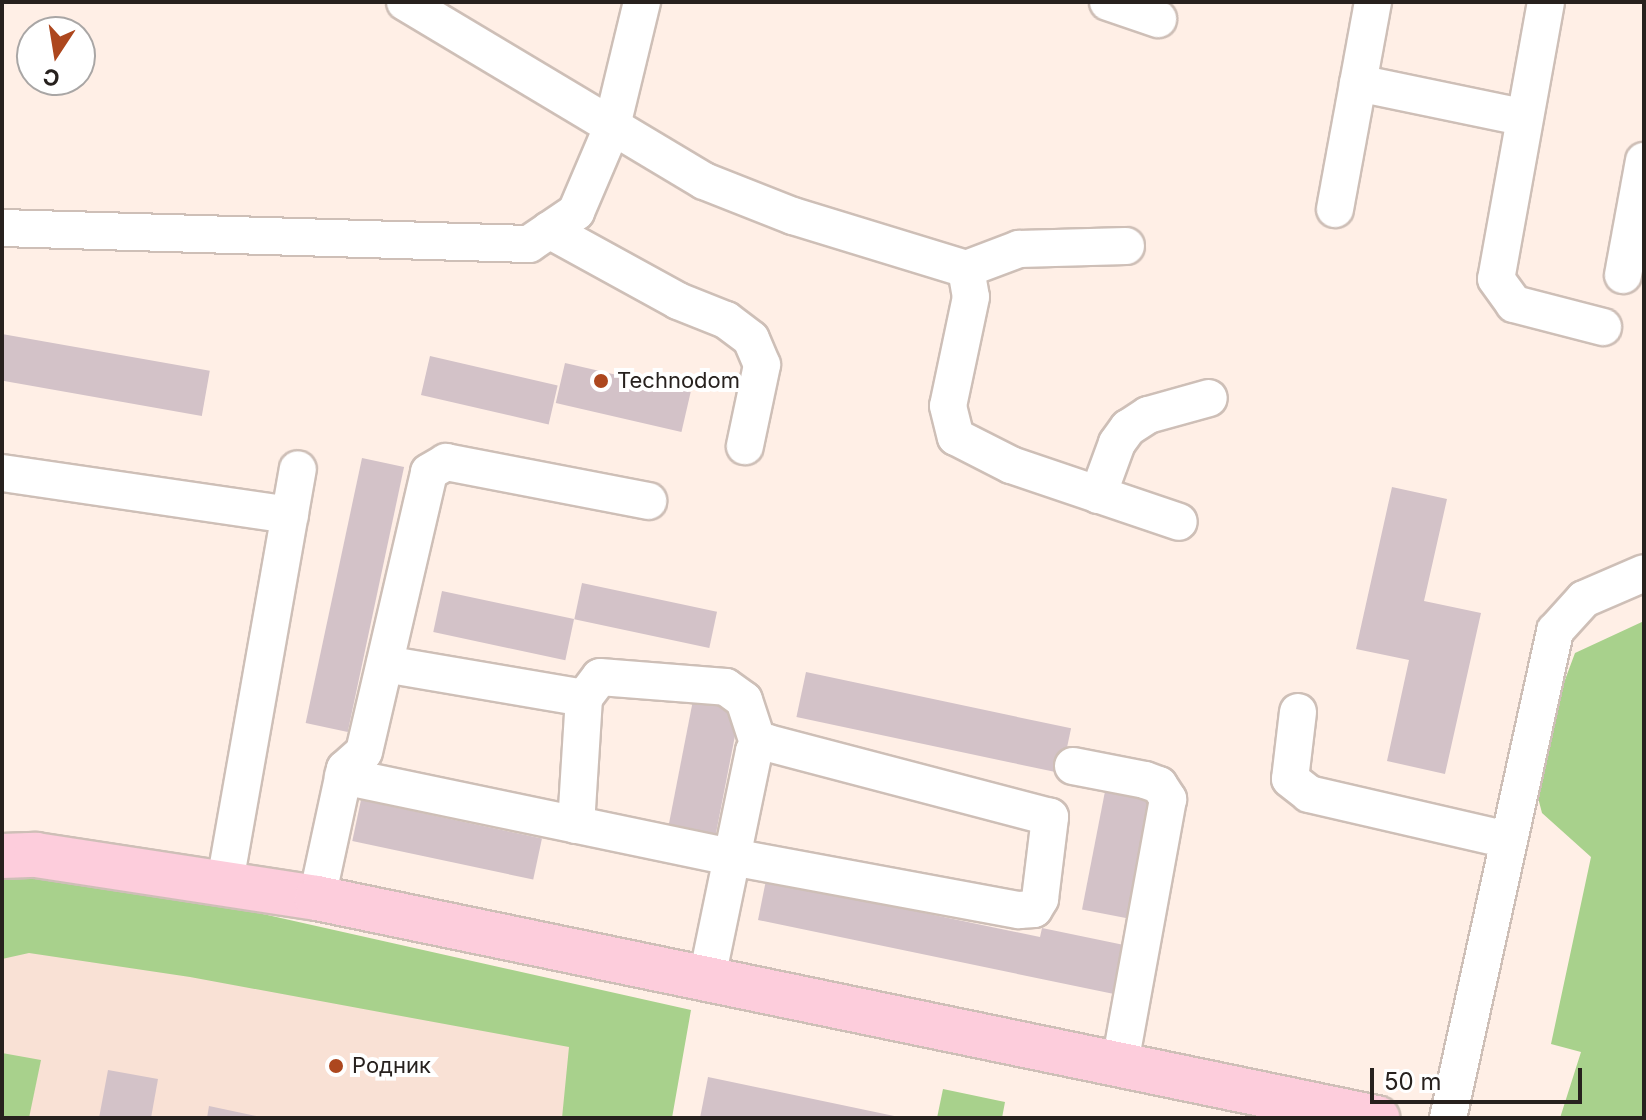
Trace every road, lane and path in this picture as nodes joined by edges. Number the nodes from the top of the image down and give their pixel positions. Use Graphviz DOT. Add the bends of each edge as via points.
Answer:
graph roads {
  1 [pos="405,2"];
  2 [pos="642,2"];
  3 [pos="1108,2"];
  4 [pos="1373,2"];
  5 [pos="1546,2"];
  6 [pos="1158,19"];
  7 [pos="1358,83"];
  8 [pos="1522,117"];
  9 [pos="611,130"];
  10 [pos="1644,161"];
  11 [pos="1335,209"];
  12 [pos="2,228"];
  13 [pos="549,230"];
  14 [pos="1126,246"];
  15 [pos="966,269"];
  16 [pos="1623,275"];
  17 [pos="1603,327"];
  18 [pos="1209,398"];
  19 [pos="745,446"];
  20 [pos="298,469"];
  21 [pos="2,473"];
  22 [pos="1098,495"];
  23 [pos="648,501"];
  24 [pos="290,515"];
  25 [pos="1179,522"];
  26 [pos="1644,573"];
  27 [pos="385,664"];
  28 [pos="584,698"];
  29 [pos="1298,712"];
  30 [pos="759,746"];
  31 [pos="1073,766"];
  32 [pos="343,776"];
  33 [pos="576,825"];
  34 [pos="1509,840"];
  35 [pos="2,856"];
  36 [pos="732,857"];
  37 [pos="225,882"];
  38 [pos="317,898"];
  39 [pos="707,978"];
  40 [pos="1120,1064"];
  41 [pos="1377,1118"];
  42 [pos="1448,1118"];
  1 -- 9 [label="street"];
  2 -- 9 [label="street"];
  3 -- 6 [label="street"];
  4 -- 7 [label="street"];
  5 -- 8 [label="street"];
  7 -- 8 [label="street"];
  7 -- 11 [label="street"];
  8 -- 17 [label="street" via="1496,279 1514,304"];
  9 -- 13 [label="street" via="576,212"];
  9 -- 15 [label="street" via="704,181 793,216"];
  10 -- 16 [label="street"];
  12 -- 13 [label="street" via="529,244"];
  13 -- 19 [label="street" via="678,301 726,320 751,339 762,365"];
  14 -- 15 [label="street" via="1019,249"];
  15 -- 22 [label="street" via="971,297 948,406 956,437 1011,465"];
  18 -- 22 [label="street" via="1148,415 1128,428"];
  20 -- 24 [label="street"];
  21 -- 24 [label="street"];
  22 -- 25 [label="street"];
  23 -- 27 [label="street" via="446,462 436,466 429,472"];
  24 -- 37 [label="street"];
  26 -- 34 [label="street" via="1584,599 1555,631"];
  27 -- 28 [label="street"];
  27 -- 32 [label="street" via="364,752"];
  28 -- 30 [label="street" via="600,677 726,687 744,700"];
  28 -- 33 [label="street"];
  29 -- 34 [label="street" via="1290,779 1309,794"];
  30 -- 36 [label="street"];
  30 -- 36 [label="street" via="768,743 1043,811 1051,826 1040,899 1034,909 1019,910"];
  31 -- 40 [label="street" via="1145,780 1159,785 1168,799"];
  32 -- 33 [label="street"];
  32 -- 38 [label="street"];
  33 -- 36 [label="street"];
  34 -- 42 [label="street"];
  35 -- 37 [label="main road" via="36,855"];
  36 -- 39 [label="street"];
  37 -- 38 [label="main road"];
  38 -- 39 [label="main road"];
  39 -- 40 [label="main road"];
  40 -- 41 [label="main road"];
}
